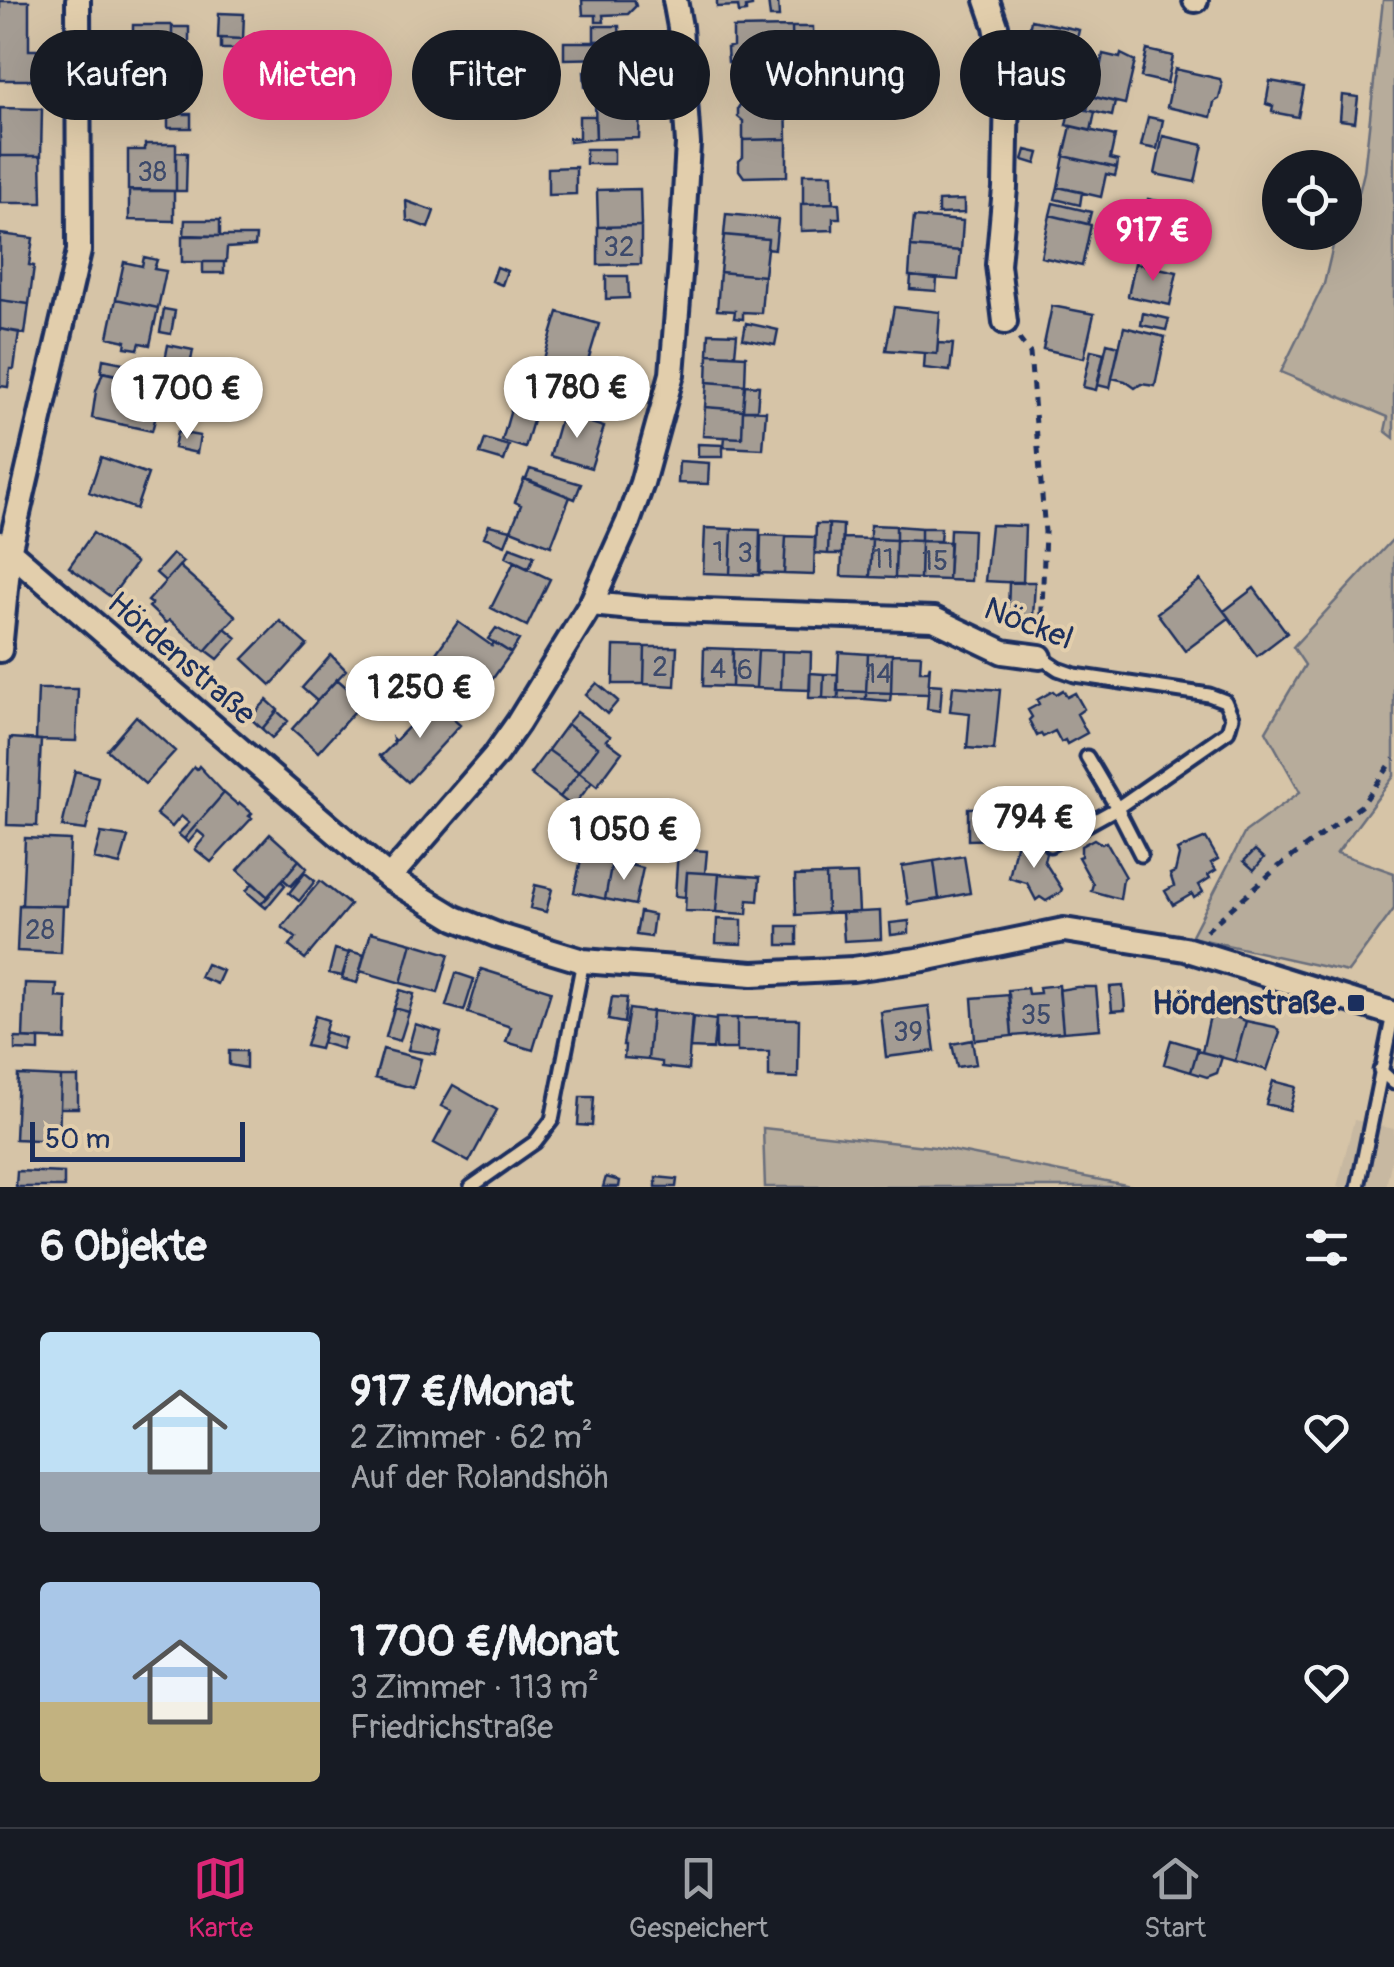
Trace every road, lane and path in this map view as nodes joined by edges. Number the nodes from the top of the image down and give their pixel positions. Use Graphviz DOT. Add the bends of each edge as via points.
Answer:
graph roads {
  1 [pos="78,0"];
  2 [pos="675,0"];
  3 [pos="987,0"];
  4 [pos="1005,322"];
  5 [pos="5,546"];
  6 [pos="591,604"];
  7 [pos="0,650"];
  8 [pos="1040,657"];
  9 [pos="1087,757"];
  10 [pos="1394,759"];
  11 [pos="1117,808"];
  12 [pos="1050,845"];
  13 [pos="1141,855"];
  14 [pos="390,878"];
  15 [pos="1186,950"];
  16 [pos="583,962"];
  17 [pos="1394,1014"];
  18 [pos="1380,1070"];
  19 [pos="1394,1082"];
  20 [pos="471,1187"];
  21 [pos="1358,1187"];
  1 -- 5 [label="street" via="79,251"];
  2 -- 6 [label="street" via="688,144 672,374 628,522"];
  3 -- 4 [label="street" via="1007,87 998,265"];
  4 -- 8 [label="path" via="1030,353 1045,532"];
  5 -- 7 [label="street"];
  5 -- 14 [label="street, Hördenstraße"];
  6 -- 8 [label="street, Nöckel" via="934,619 1003,652"];
  6 -- 14 [label="street" via="494,757"];
  8 -- 11 [label="lane, Nöckel" via="1075,676 1225,701 1232,717 1228,731"];
  9 -- 11 [label="lane"];
  10 -- 15 [label="path" via="1362,805 1278,866"];
  11 -- 12 [label="lane"];
  11 -- 13 [label="lane"];
  14 -- 16 [label="street, Hördenstraße" via="454,918"];
  15 -- 16 [label="street, Hördenstraße" via="1064,930 853,969 753,974"];
  15 -- 17 [label="street, Hördenstraße"];
  16 -- 20 [label="lane" via="552,1120 535,1142"];
  17 -- 18 [label="lane, Hördenstraße"];
  18 -- 19 [label="lane"];
  18 -- 21 [label="lane, Hördenstraße"];
}
